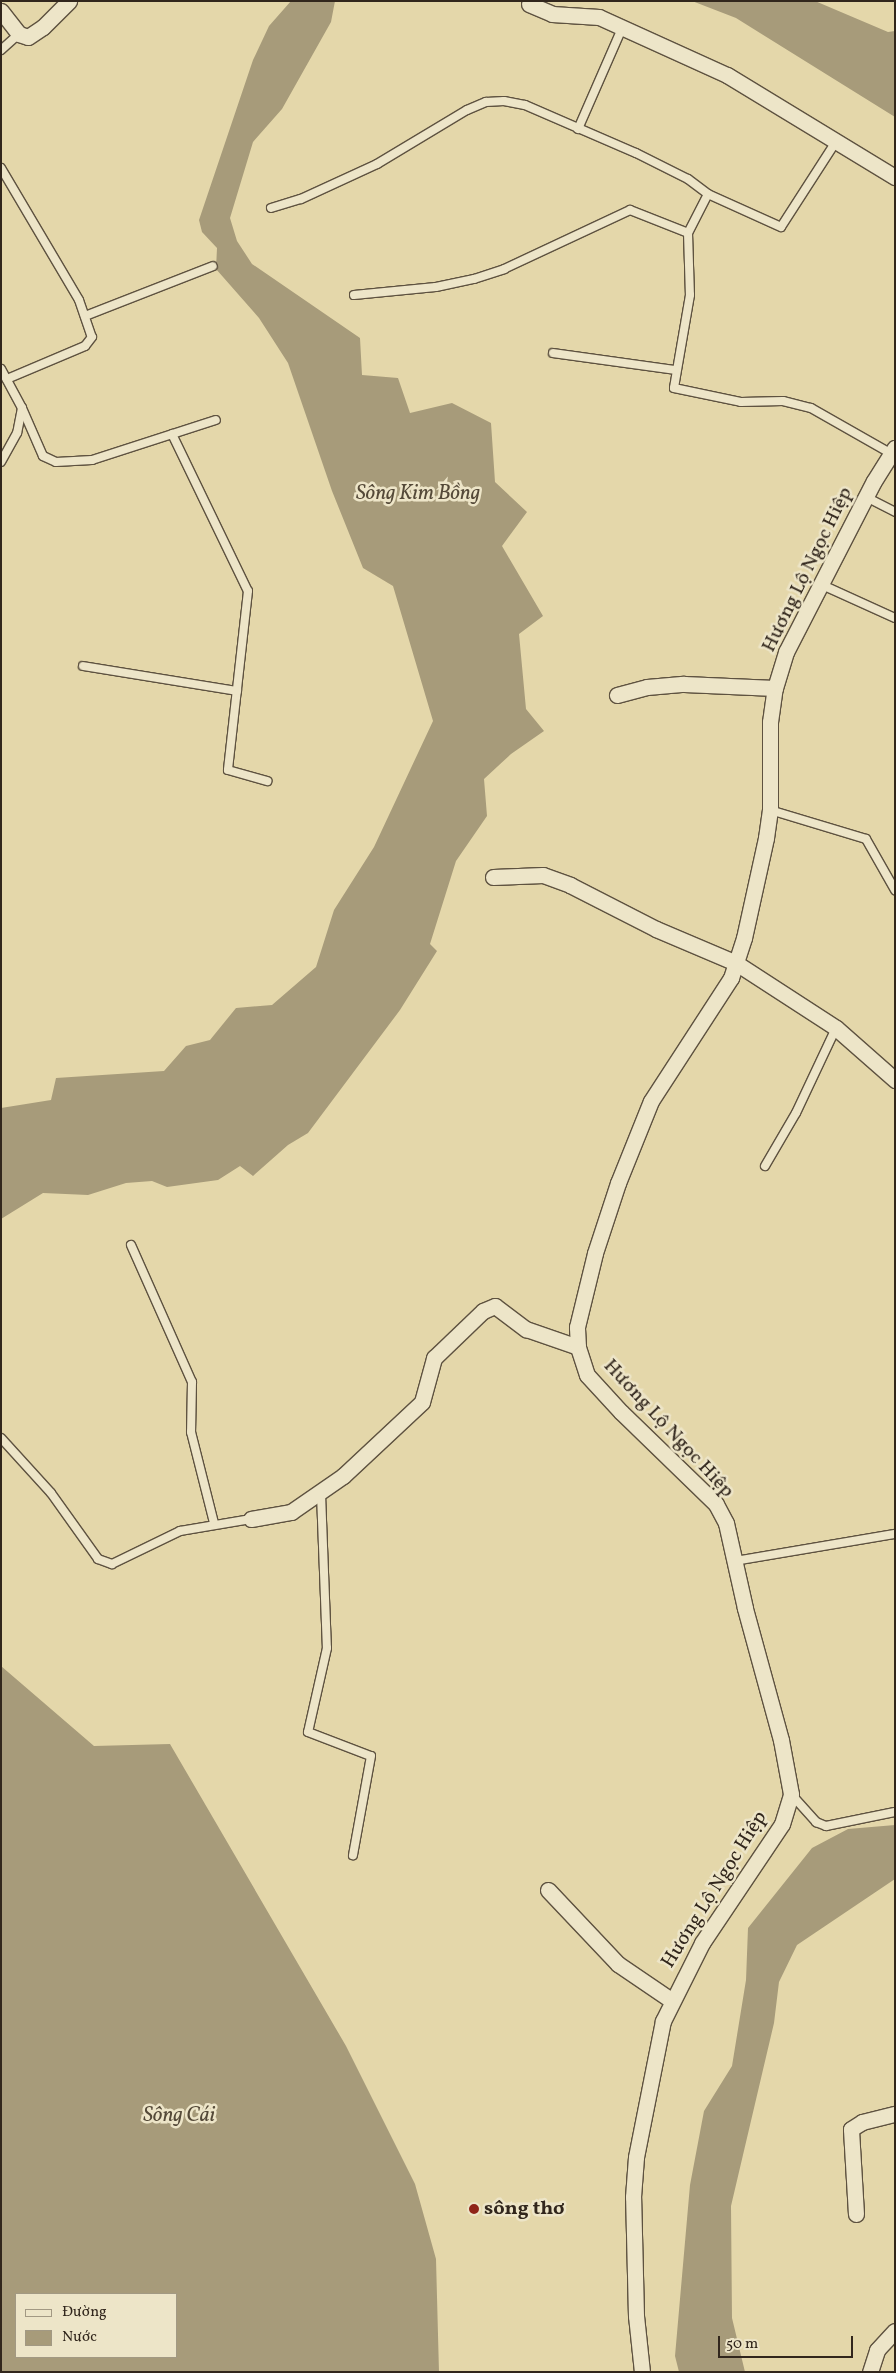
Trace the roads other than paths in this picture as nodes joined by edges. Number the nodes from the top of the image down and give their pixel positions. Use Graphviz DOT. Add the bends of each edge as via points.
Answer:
graph roads {
  1 [pos="68,1"];
  2 [pos="529,4"];
  3 [pos="1,11"];
  4 [pos="622,26"];
  5 [pos="19,34"];
  6 [pos="1,50"];
  7 [pos="578,129"];
  8 [pos="837,140"];
  9 [pos="1,168"];
  10 [pos="895,177"];
  11 [pos="708,194"];
  12 [pos="271,208"];
  13 [pos="688,233"];
  14 [pos="213,266"];
  15 [pos="354,295"];
  16 [pos="85,316"];
  17 [pos="553,354"];
  18 [pos="1,369"];
  19 [pos="676,370"];
  20 [pos="7,379"];
  21 [pos="22,408"];
  22 [pos="216,420"];
  23 [pos="172,434"];
  24 [pos="894,452"];
  25 [pos="1,462"];
  26 [pos="866,497"];
  27 [pos="895,512"];
  28 [pos="820,584"];
  29 [pos="895,618"];
  30 [pos="83,666"];
  31 [pos="775,688"];
  32 [pos="236,691"];
  33 [pos="617,695"];
  34 [pos="267,781"];
  35 [pos="770,810"];
  36 [pos="493,877"];
  37 [pos="895,890"];
  38 [pos="736,963"];
  39 [pos="836,1028"];
  40 [pos="893,1074"];
  41 [pos="765,1166"];
  42 [pos="132,1245"];
  43 [pos="578,1347"];
  44 [pos="1,1438"];
  45 [pos="321,1494"];
  46 [pos="251,1519"];
  47 [pos="214,1523"];
  48 [pos="895,1534"];
  49 [pos="735,1561"];
  50 [pos="791,1794"];
  51 [pos="895,1812"];
  52 [pos="353,1856"];
  53 [pos="548,1890"];
  54 [pos="671,2000"];
  55 [pos="895,2114"];
  56 [pos="856,2214"];
  57 [pos="895,2331"];
  58 [pos="642,2372"];
  59 [pos="870,2372"];
  1 -- 5 [label="street" via="43,27 28,37"];
  2 -- 4 [label="street" via="552,14 599,17"];
  3 -- 5 [label="street"];
  4 -- 7 [label="lane"];
  4 -- 8 [label="street" via="727,75"];
  5 -- 6 [label="lane"];
  7 -- 11 [label="lane" via="688,179"];
  7 -- 12 [label="lane" via="525,105 486,102 377,164 301,199"];
  8 -- 10 [label="street"];
  8 -- 11 [label="lane" via="781,227"];
  9 -- 16 [label="lane" via="79,300"];
  11 -- 13 [label="lane"];
  13 -- 15 [label="lane" via="630,210 504,269 474,279 436,287"];
  13 -- 19 [label="lane" via="690,295"];
  14 -- 16 [label="lane"];
  16 -- 20 [label="lane" via="92,337 85,346"];
  17 -- 19 [label="lane"];
  18 -- 20 [label="lane"];
  19 -- 24 [label="lane" via="674,388 741,402 783,400 811,408"];
  20 -- 21 [label="lane"];
  21 -- 23 [label="lane" via="44,456 56,462 92,460"];
  21 -- 25 [label="lane" via="17,433"];
  22 -- 23 [label="lane"];
  23 -- 32 [label="lane" via="248,591"];
  24 -- 26 [label="street, Hương Lộ Ngọc Hiệp"];
  26 -- 27 [label="lane"];
  26 -- 28 [label="street, Hương Lộ Ngọc Hiệp"];
  28 -- 29 [label="lane"];
  28 -- 31 [label="street, Hương Lộ Ngọc Hiệp" via="786,652"];
  30 -- 32 [label="lane"];
  31 -- 33 [label="street" via="684,684"];
  31 -- 35 [label="street, Hương Lộ Ngọc Hiệp" via="770,722"];
  32 -- 34 [label="lane" via="228,770"];
  35 -- 37 [label="lane" via="866,839"];
  35 -- 38 [label="street, Hương Lộ Ngọc Hiệp" via="757,886"];
  36 -- 38 [label="street" via="543,876 570,885"];
  38 -- 39 [label="street"];
  38 -- 43 [label="street, Hương Lộ Ngọc Hiệp" via="721,995 651,1102 636,1138 615,1192 580,1306"];
  39 -- 40 [label="street"];
  39 -- 41 [label="lane" via="796,1113"];
  42 -- 47 [label="lane" via="192,1382 191,1432"];
  43 -- 45 [label="street" via="526,1329 495,1306 483,1311 434,1358 422,1402"];
  43 -- 49 [label="street, Hương Lộ Ngọc Hiệp" via="587,1375 603,1394 716,1504 726,1523"];
  44 -- 47 [label="lane" via="51,1493 98,1559 112,1564 180,1531"];
  45 -- 46 [label="street" via="291,1512"];
  45 -- 52 [label="lane" via="328,1648 308,1732 371,1756"];
  46 -- 47 [label="lane"];
  48 -- 49 [label="lane"];
  49 -- 50 [label="street, Hương Lộ Ngọc Hiệp" via="781,1740"];
  50 -- 51 [label="lane" via="816,1822 826,1826"];
  50 -- 54 [label="street, Hương Lộ Ngọc Hiệp" via="782,1824 702,1943"];
  53 -- 54 [label="street" via="618,1964"];
  54 -- 58 [label="street, Hương Lộ Ngọc Hiệp" via="663,2021 636,2157 634,2262"];
  55 -- 56 [label="street" via="862,2122 851,2129"];
  57 -- 59 [label="street" via="877,2350"];
}
